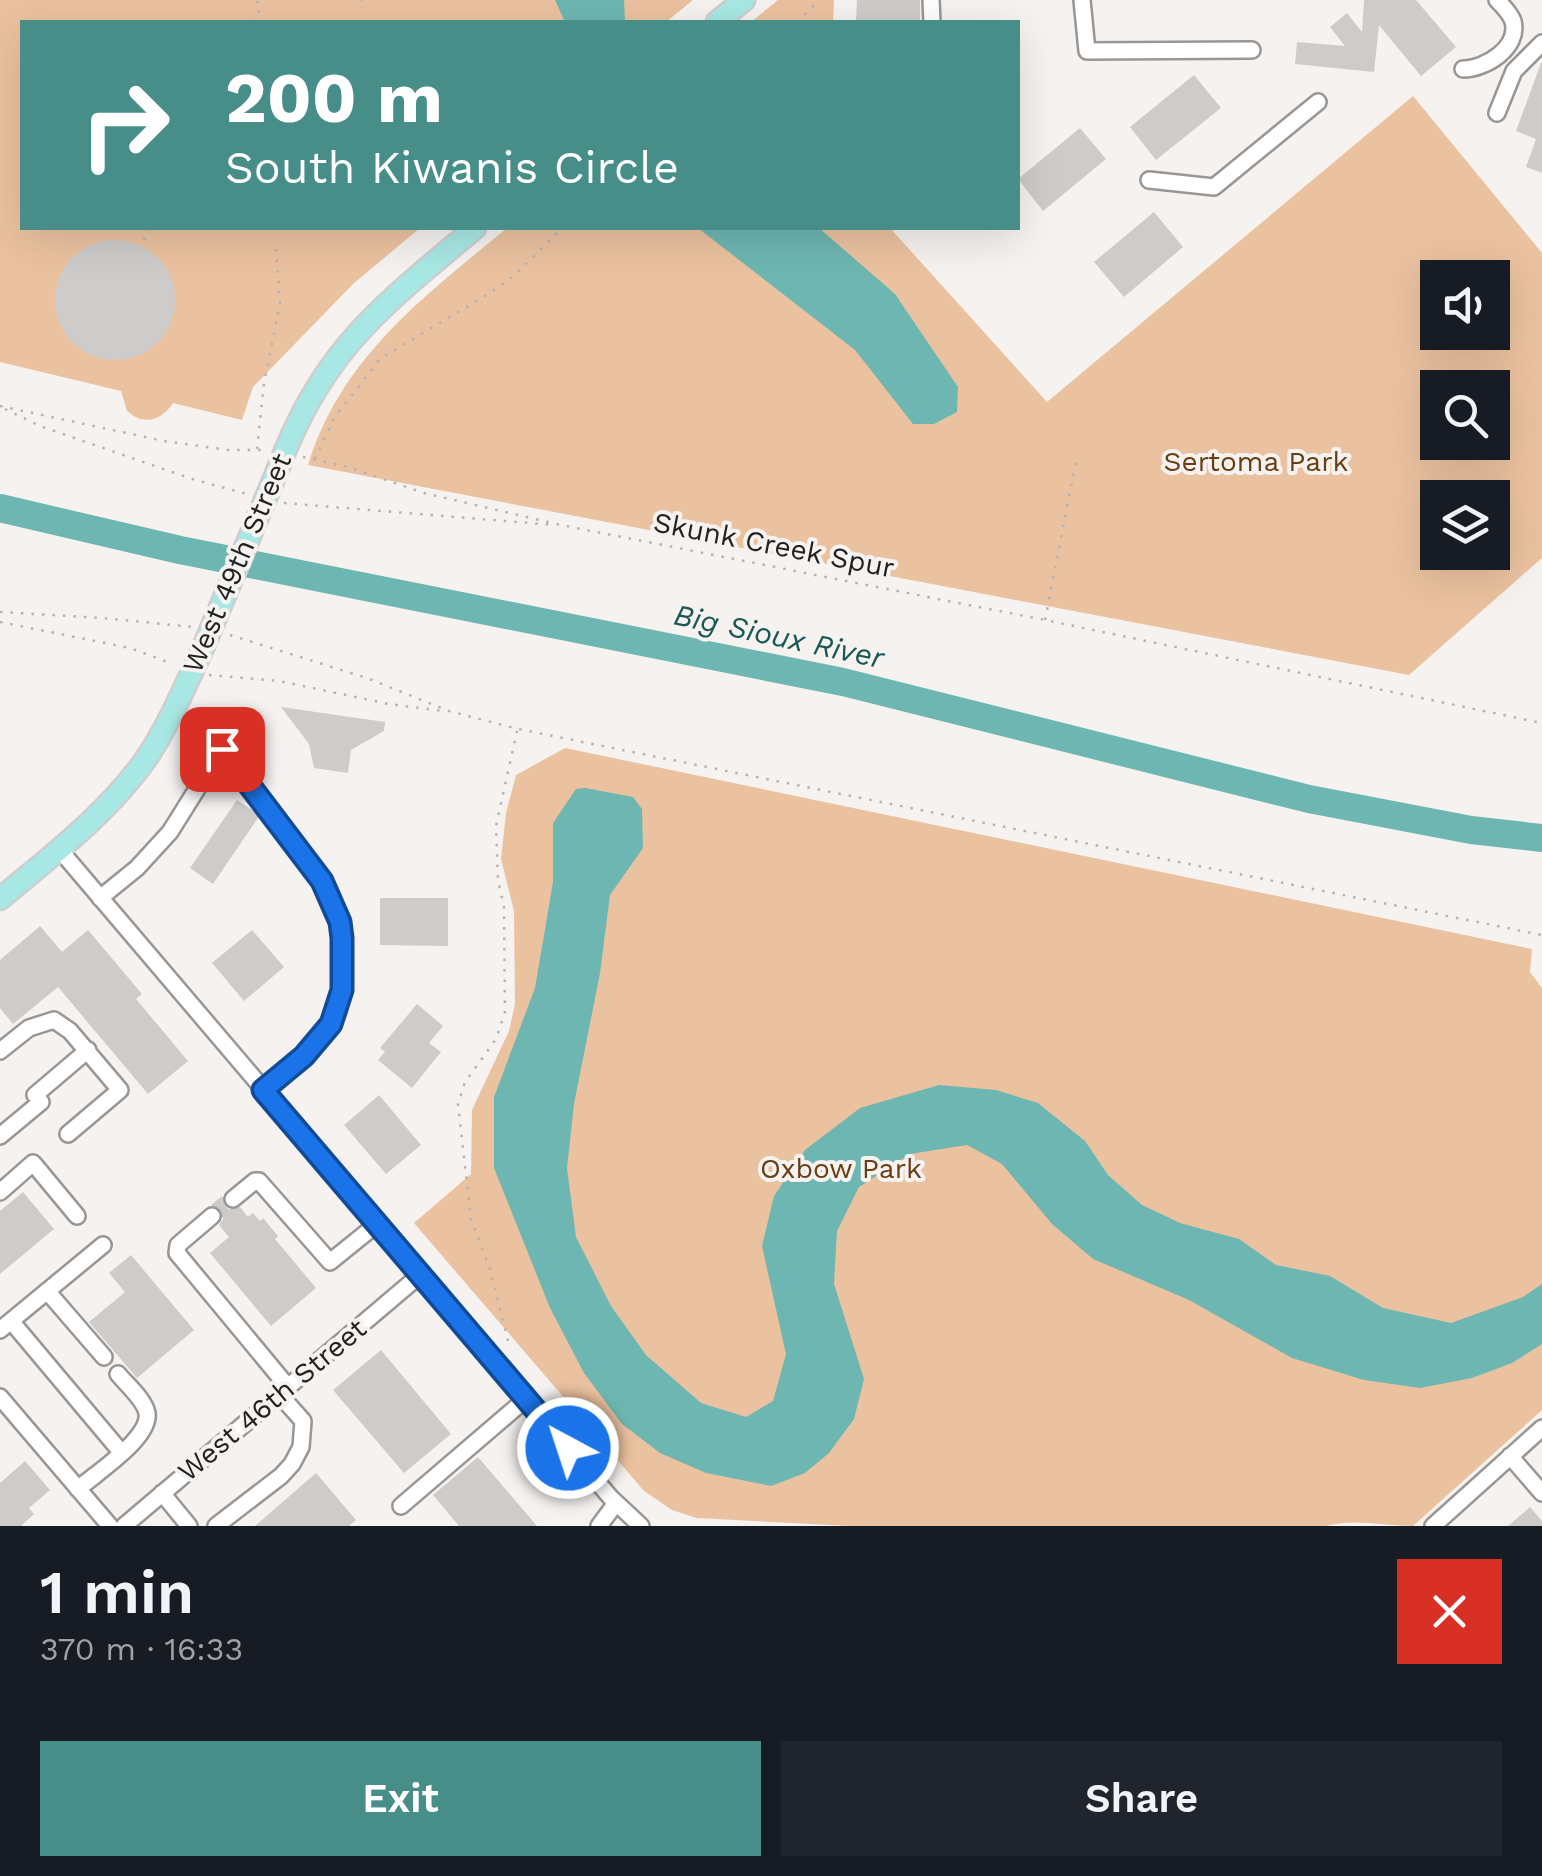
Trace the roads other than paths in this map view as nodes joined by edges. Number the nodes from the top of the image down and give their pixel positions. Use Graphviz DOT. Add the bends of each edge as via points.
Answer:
graph roads {
  1 [pos="744,0"];
  2 [pos="1082,0"];
  3 [pos="1498,0"];
  4 [pos="720,20"];
  5 [pos="1542,43"];
  6 [pos="1252,50"];
  7 [pos="1463,69"];
  8 [pos="1318,102"];
  9 [pos="1497,113"];
  10 [pos="1150,180"];
  11 [pos="473,230"];
  12 [pos="58,850"];
  13 [pos="100,898"];
  14 [pos="0,899"];
  15 [pos="88,1050"];
  16 [pos="0,1051"];
  17 [pos="263,1090"];
  18 [pos="68,1134"];
  19 [pos="0,1136"];
  20 [pos="0,1192"];
  21 [pos="233,1198"];
  22 [pos="77,1216"];
  23 [pos="212,1216"];
  24 [pos="377,1224"];
  25 [pos="103,1245"];
  26 [pos="420,1274"];
  27 [pos="47,1291"];
  28 [pos="6,1326"];
  29 [pos="104,1357"];
  30 [pos="118,1374"];
  31 [pos="284,1390"];
  32 [pos="0,1397"];
  33 [pos="526,1399"];
  34 [pos="1542,1428"];
  35 [pos="122,1452"];
  36 [pos="1510,1456"];
  37 [pos="78,1488"];
  38 [pos="162,1493"];
  39 [pos="1542,1493"];
  40 [pos="616,1504"];
  41 [pos="401,1506"];
  42 [pos="110,1526"];
  43 [pos="124,1526"];
  44 [pos="188,1526"];
  45 [pos="216,1526"];
  46 [pos="599,1526"];
  47 [pos="642,1526"];
  48 [pos="1434,1526"];
  1 -- 4 [label="main road"];
  2 -- 6 [label="street" via="1087,51"];
  3 -- 7 [label="street" via="1512,19 1513,36 1483,66"];
  5 -- 9 [label="street" via="1514,71"];
  8 -- 10 [label="street" via="1214,187"];
  11 -- 12 [label="main road, West 49th Street, bridge" via="347,342 314,389 164,730 110,803"];
  12 -- 13 [label="street"];
  12 -- 14 [label="main road, West 49th Street"];
  13 -- 17 [label="street"];
  13 -- 17 [label="street" via="170,832 222,749 322,881 342,938 338,1008 319,1041"];
  15 -- 16 [label="street" via="54,1020 29,1028"];
  15 -- 18 [label="street" via="120,1090"];
  15 -- 19 [label="street"];
  17 -- 24 [label="street"];
  20 -- 22 [label="street" via="33,1164"];
  21 -- 24 [label="street" via="260,1181 330,1262"];
  23 -- 31 [label="street" via="177,1252"];
  24 -- 26 [label="street"];
  25 -- 27 [label="street"];
  26 -- 31 [label="street, West 46th Street"];
  26 -- 33 [label="street"];
  27 -- 28 [label="street"];
  27 -- 29 [label="street"];
  28 -- 35 [label="street"];
  30 -- 35 [label="street" via="148,1419 142,1435"];
  31 -- 38 [label="street, West 46th Street"];
  31 -- 45 [label="street" via="303,1421 301,1447 280,1476"];
  32 -- 37 [label="street"];
  33 -- 40 [label="street"];
  33 -- 41 [label="street"];
  34 -- 36 [label="street"];
  35 -- 37 [label="street"];
  36 -- 39 [label="street"];
  36 -- 48 [label="street"];
  37 -- 42 [label="street"];
  38 -- 43 [label="street, West 46th Street"];
  38 -- 44 [label="street"];
  40 -- 46 [label="street"];
  40 -- 47 [label="street"];
}
